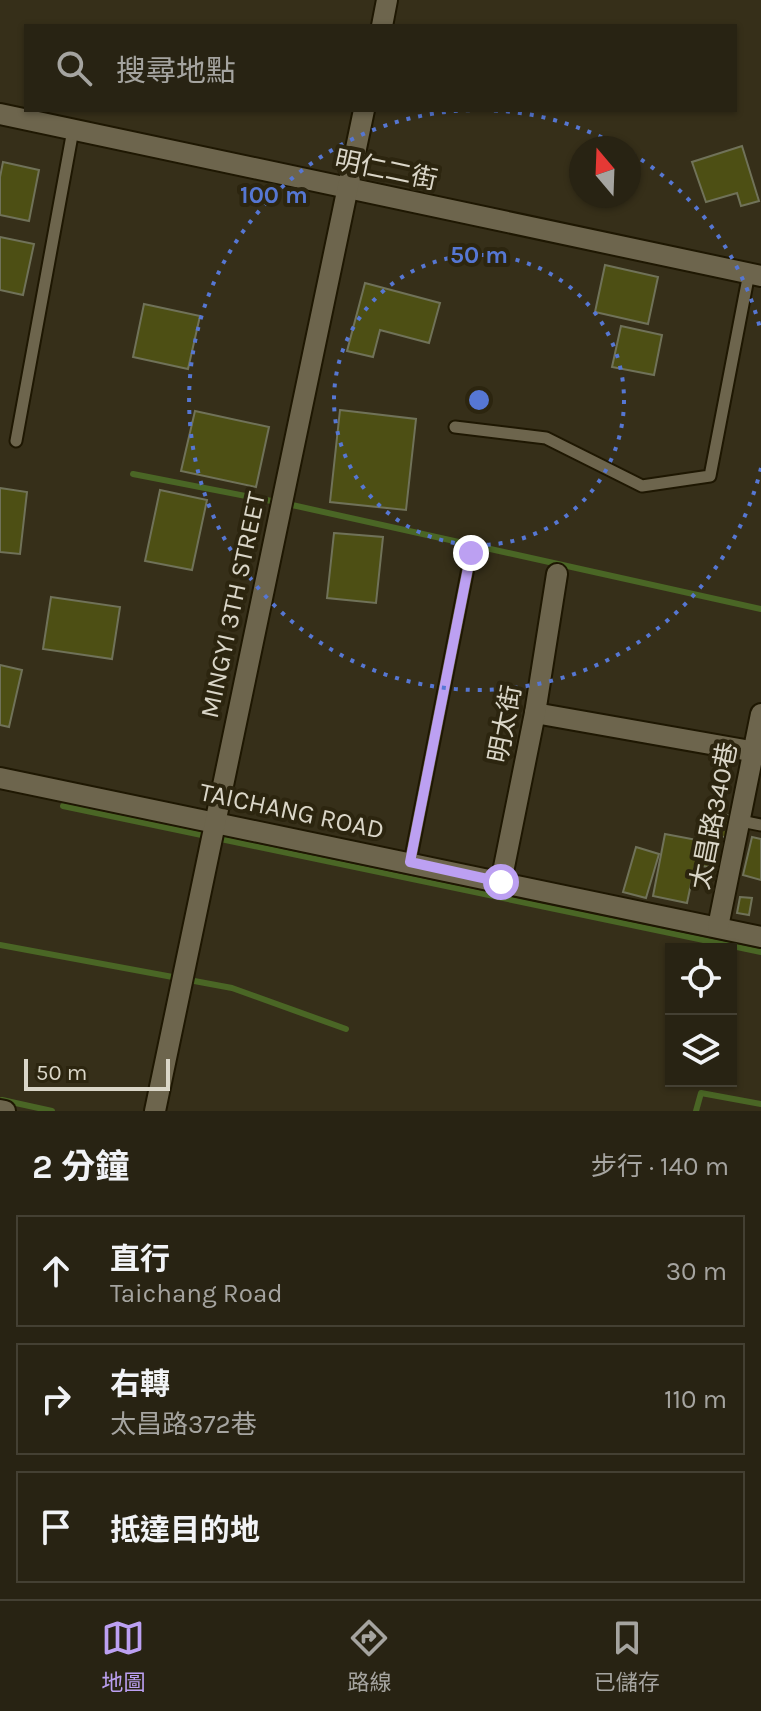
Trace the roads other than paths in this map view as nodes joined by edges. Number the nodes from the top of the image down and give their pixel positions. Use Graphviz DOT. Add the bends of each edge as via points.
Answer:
graph roads {
  1 [pos="387,0"];
  2 [pos="382,24"];
  3 [pos="364,112"];
  4 [pos="0,114"];
  5 [pos="73,130"];
  6 [pos="348,188"];
  7 [pos="755,274"];
  8 [pos="455,427"];
  9 [pos="16,441"];
  10 [pos="471,553"];
  11 [pos="557,574"];
  12 [pos="535,713"];
  13 [pos="761,714"];
  14 [pos="757,752"];
  15 [pos="0,778"];
  16 [pos="214,822"];
  17 [pos="751,823"];
  18 [pos="410,862"];
  19 [pos="501,882"];
  20 [pos="718,927"];
  21 [pos="761,937"];
  22 [pos="155,1111"];
  1 -- 2 [label="street"];
  3 -- 6 [label="street, MINGYI 3TH STREET"];
  4 -- 5 [label="street, 明仁二街"];
  5 -- 6 [label="street, 明仁二街"];
  5 -- 9 [label="lane"];
  6 -- 7 [label="street, 明仁二街"];
  6 -- 16 [label="street, MINGYI 3TH STREET"];
  7 -- 8 [label="lane" via="710,476 642,486 546,438"];
  10 -- 18 [label="lane"];
  11 -- 12 [label="street, 明太街"];
  12 -- 14 [label="street"];
  12 -- 19 [label="street, 明太街"];
  13 -- 14 [label="street, 太昌路340巷"];
  14 -- 17 [label="street, 太昌路340巷"];
  15 -- 16 [label="street, TAICHANG ROAD"];
  16 -- 18 [label="street, TAICHANG ROAD"];
  16 -- 22 [label="street, MINGYI 3TH STREET"];
  17 -- 20 [label="street, 太昌路340巷"];
  18 -- 19 [label="street, TAICHANG ROAD"];
  19 -- 20 [label="street, TAICHANG ROAD"];
  20 -- 21 [label="street, TAICHANG ROAD"];
}
